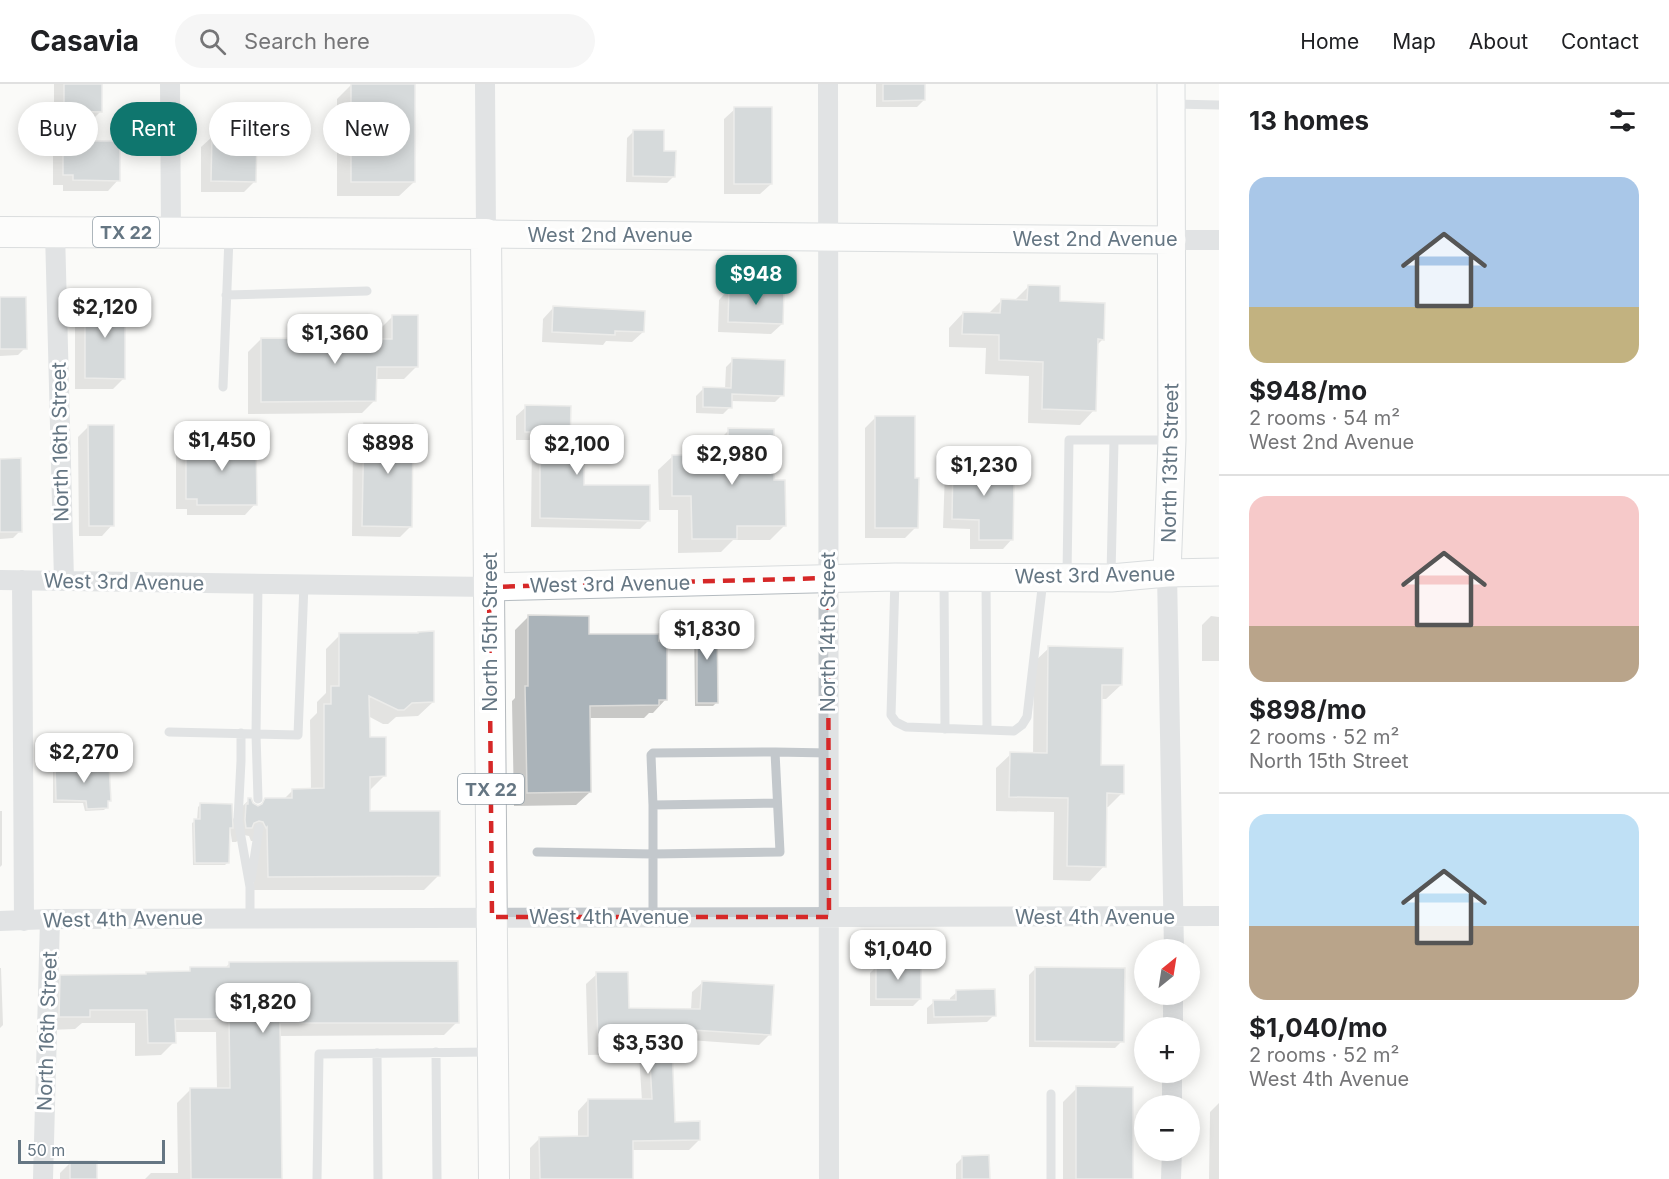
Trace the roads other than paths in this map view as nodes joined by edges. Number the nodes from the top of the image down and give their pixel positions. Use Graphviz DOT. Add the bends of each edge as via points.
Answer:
graph roads {
  1 [pos="170,84"];
  2 [pos="485,84"];
  3 [pos="828,84"];
  4 [pos="1171,94"];
  5 [pos="1219,105"];
  6 [pos="0,232"];
  7 [pos="55,232"];
  8 [pos="171,232"];
  9 [pos="229,233"];
  10 [pos="486,234"];
  11 [pos="828,237"];
  12 [pos="1172,240"];
  13 [pos="1219,240"];
  14 [pos="367,291"];
  15 [pos="226,295"];
  16 [pos="223,387"];
  17 [pos="1172,440"];
  18 [pos="1114,441"];
  19 [pos="1219,572"];
  20 [pos="1167,573"];
  21 [pos="944,576"];
  22 [pos="895,577"];
  23 [pos="986,577"];
  24 [pos="1055,577"];
  25 [pos="828,578"];
  26 [pos="1111,578"];
  27 [pos="0,580"];
  28 [pos="22,580"];
  29 [pos="64,580"];
  30 [pos="258,584"];
  31 [pos="304,584"];
  32 [pos="489,587"];
  33 [pos="945,729"];
  34 [pos="987,730"];
  35 [pos="169,732"];
  36 [pos="241,734"];
  37 [pos="256,734"];
  38 [pos="775,752"];
  39 [pos="829,753"];
  40 [pos="258,798"];
  41 [pos="777,803"];
  42 [pos="653,805"];
  43 [pos="259,828"];
  44 [pos="537,852"];
  45 [pos="653,854"];
  46 [pos="250,887"];
  47 [pos="1174,916"];
  48 [pos="1219,916"];
  49 [pos="492,917"];
  50 [pos="653,917"];
  51 [pos="829,917"];
  52 [pos="250,918"];
  53 [pos="50,919"];
  54 [pos="0,921"];
  55 [pos="24,921"];
  56 [pos="1174,939"];
  57 [pos="436,1052"];
  58 [pos="493,1052"];
  59 [pos="377,1053"];
  60 [pos="1051,1094"];
  61 [pos="1172,1161"];
  62 [pos="43,1179"];
  63 [pos="317,1179"];
  64 [pos="378,1179"];
  65 [pos="437,1179"];
  66 [pos="494,1179"];
  67 [pos="829,1179"];
  68 [pos="1051,1179"];
  69 [pos="1171,1179"];
  1 -- 8 [label="street"];
  2 -- 10 [label="street, North 15th Street"];
  3 -- 11 [label="street, North 14th Street"];
  4 -- 5 [label="lane"];
  4 -- 12 [label="street, North 13th Street"];
  6 -- 7 [label="main road, West 2nd Avenue / TX 22"];
  7 -- 8 [label="main road, West 2nd Avenue / TX 22"];
  7 -- 29 [label="street, North 16th Street"];
  8 -- 9 [label="main road, West 2nd Avenue / TX 22"];
  9 -- 10 [label="main road, West 2nd Avenue / TX 22"];
  9 -- 15 [label="lane"];
  10 -- 11 [label="street, West 2nd Avenue"];
  10 -- 32 [label="main road, North 15th Street / TX 22"];
  11 -- 12 [label="street, West 2nd Avenue"];
  11 -- 25 [label="street, North 14th Street"];
  12 -- 13 [label="street, West 2nd Avenue"];
  12 -- 17 [label="street, North 13th Street"];
  14 -- 15 [label="lane"];
  15 -- 16 [label="lane"];
  17 -- 18 [label="lane"];
  17 -- 20 [label="street, North 13th Street"];
  18 -- 24 [label="lane" via="1069,440"];
  18 -- 26 [label="lane"];
  19 -- 20 [label="street, West 3rd Avenue"];
  20 -- 26 [label="street, West 3rd Avenue"];
  20 -- 47 [label="street, North 13th Street"];
  21 -- 22 [label="street, West 3rd Avenue"];
  21 -- 23 [label="street, West 3rd Avenue"];
  21 -- 33 [label="lane"];
  22 -- 25 [label="street, West 3rd Avenue"];
  22 -- 33 [label="lane" via="891,715 906,727"];
  23 -- 24 [label="street, West 3rd Avenue"];
  23 -- 34 [label="lane"];
  24 -- 26 [label="street, West 3rd Avenue"];
  24 -- 34 [label="lane" via="1027,717 1014,731"];
  25 -- 32 [label="street, West 3rd Avenue"];
  25 -- 39 [label="street, North 14th Street"];
  27 -- 28 [label="street, West 3rd Avenue"];
  28 -- 29 [label="street, West 3rd Avenue"];
  28 -- 55 [label="street"];
  29 -- 30 [label="street, West 3rd Avenue"];
  30 -- 31 [label="street, West 3rd Avenue"];
  30 -- 37 [label="lane"];
  31 -- 32 [label="street, West 3rd Avenue"];
  31 -- 37 [label="lane" via="298,735"];
  32 -- 49 [label="main road, North 15th Street / TX 22"];
  33 -- 34 [label="lane"];
  35 -- 36 [label="lane"];
  36 -- 37 [label="lane"];
  36 -- 46 [label="lane" via="238,820"];
  37 -- 40 [label="lane"];
  38 -- 39 [label="lane"];
  38 -- 41 [label="lane"];
  38 -- 42 [label="lane" via="653,753"];
  39 -- 51 [label="street, North 14th Street"];
  41 -- 42 [label="lane"];
  41 -- 45 [label="lane" via="780,852"];
  42 -- 45 [label="lane"];
  43 -- 46 [label="lane"];
  44 -- 45 [label="lane"];
  45 -- 50 [label="lane"];
  46 -- 52 [label="lane"];
  47 -- 48 [label="street, West 4th Avenue"];
  47 -- 51 [label="street, West 4th Avenue"];
  47 -- 56 [label="street, North 13th Street"];
  49 -- 50 [label="street, West 4th Avenue"];
  49 -- 52 [label="street, West 4th Avenue"];
  49 -- 58 [label="main road, North 15th Street / TX 22"];
  50 -- 51 [label="street, West 4th Avenue"];
  51 -- 67 [label="street, North 14th Street"];
  52 -- 53 [label="street, West 4th Avenue"];
  53 -- 55 [label="street, West 4th Avenue"];
  53 -- 62 [label="street, North 16th Street"];
  54 -- 55 [label="street, West 4th Avenue"];
  57 -- 58 [label="lane"];
  57 -- 59 [label="lane"];
  57 -- 65 [label="lane"];
  58 -- 66 [label="main road, North 15th Street / TX 22"];
  59 -- 63 [label="lane" via="319,1054"];
  59 -- 64 [label="lane"];
  60 -- 68 [label="lane"];
  61 -- 69 [label="street"];
}
